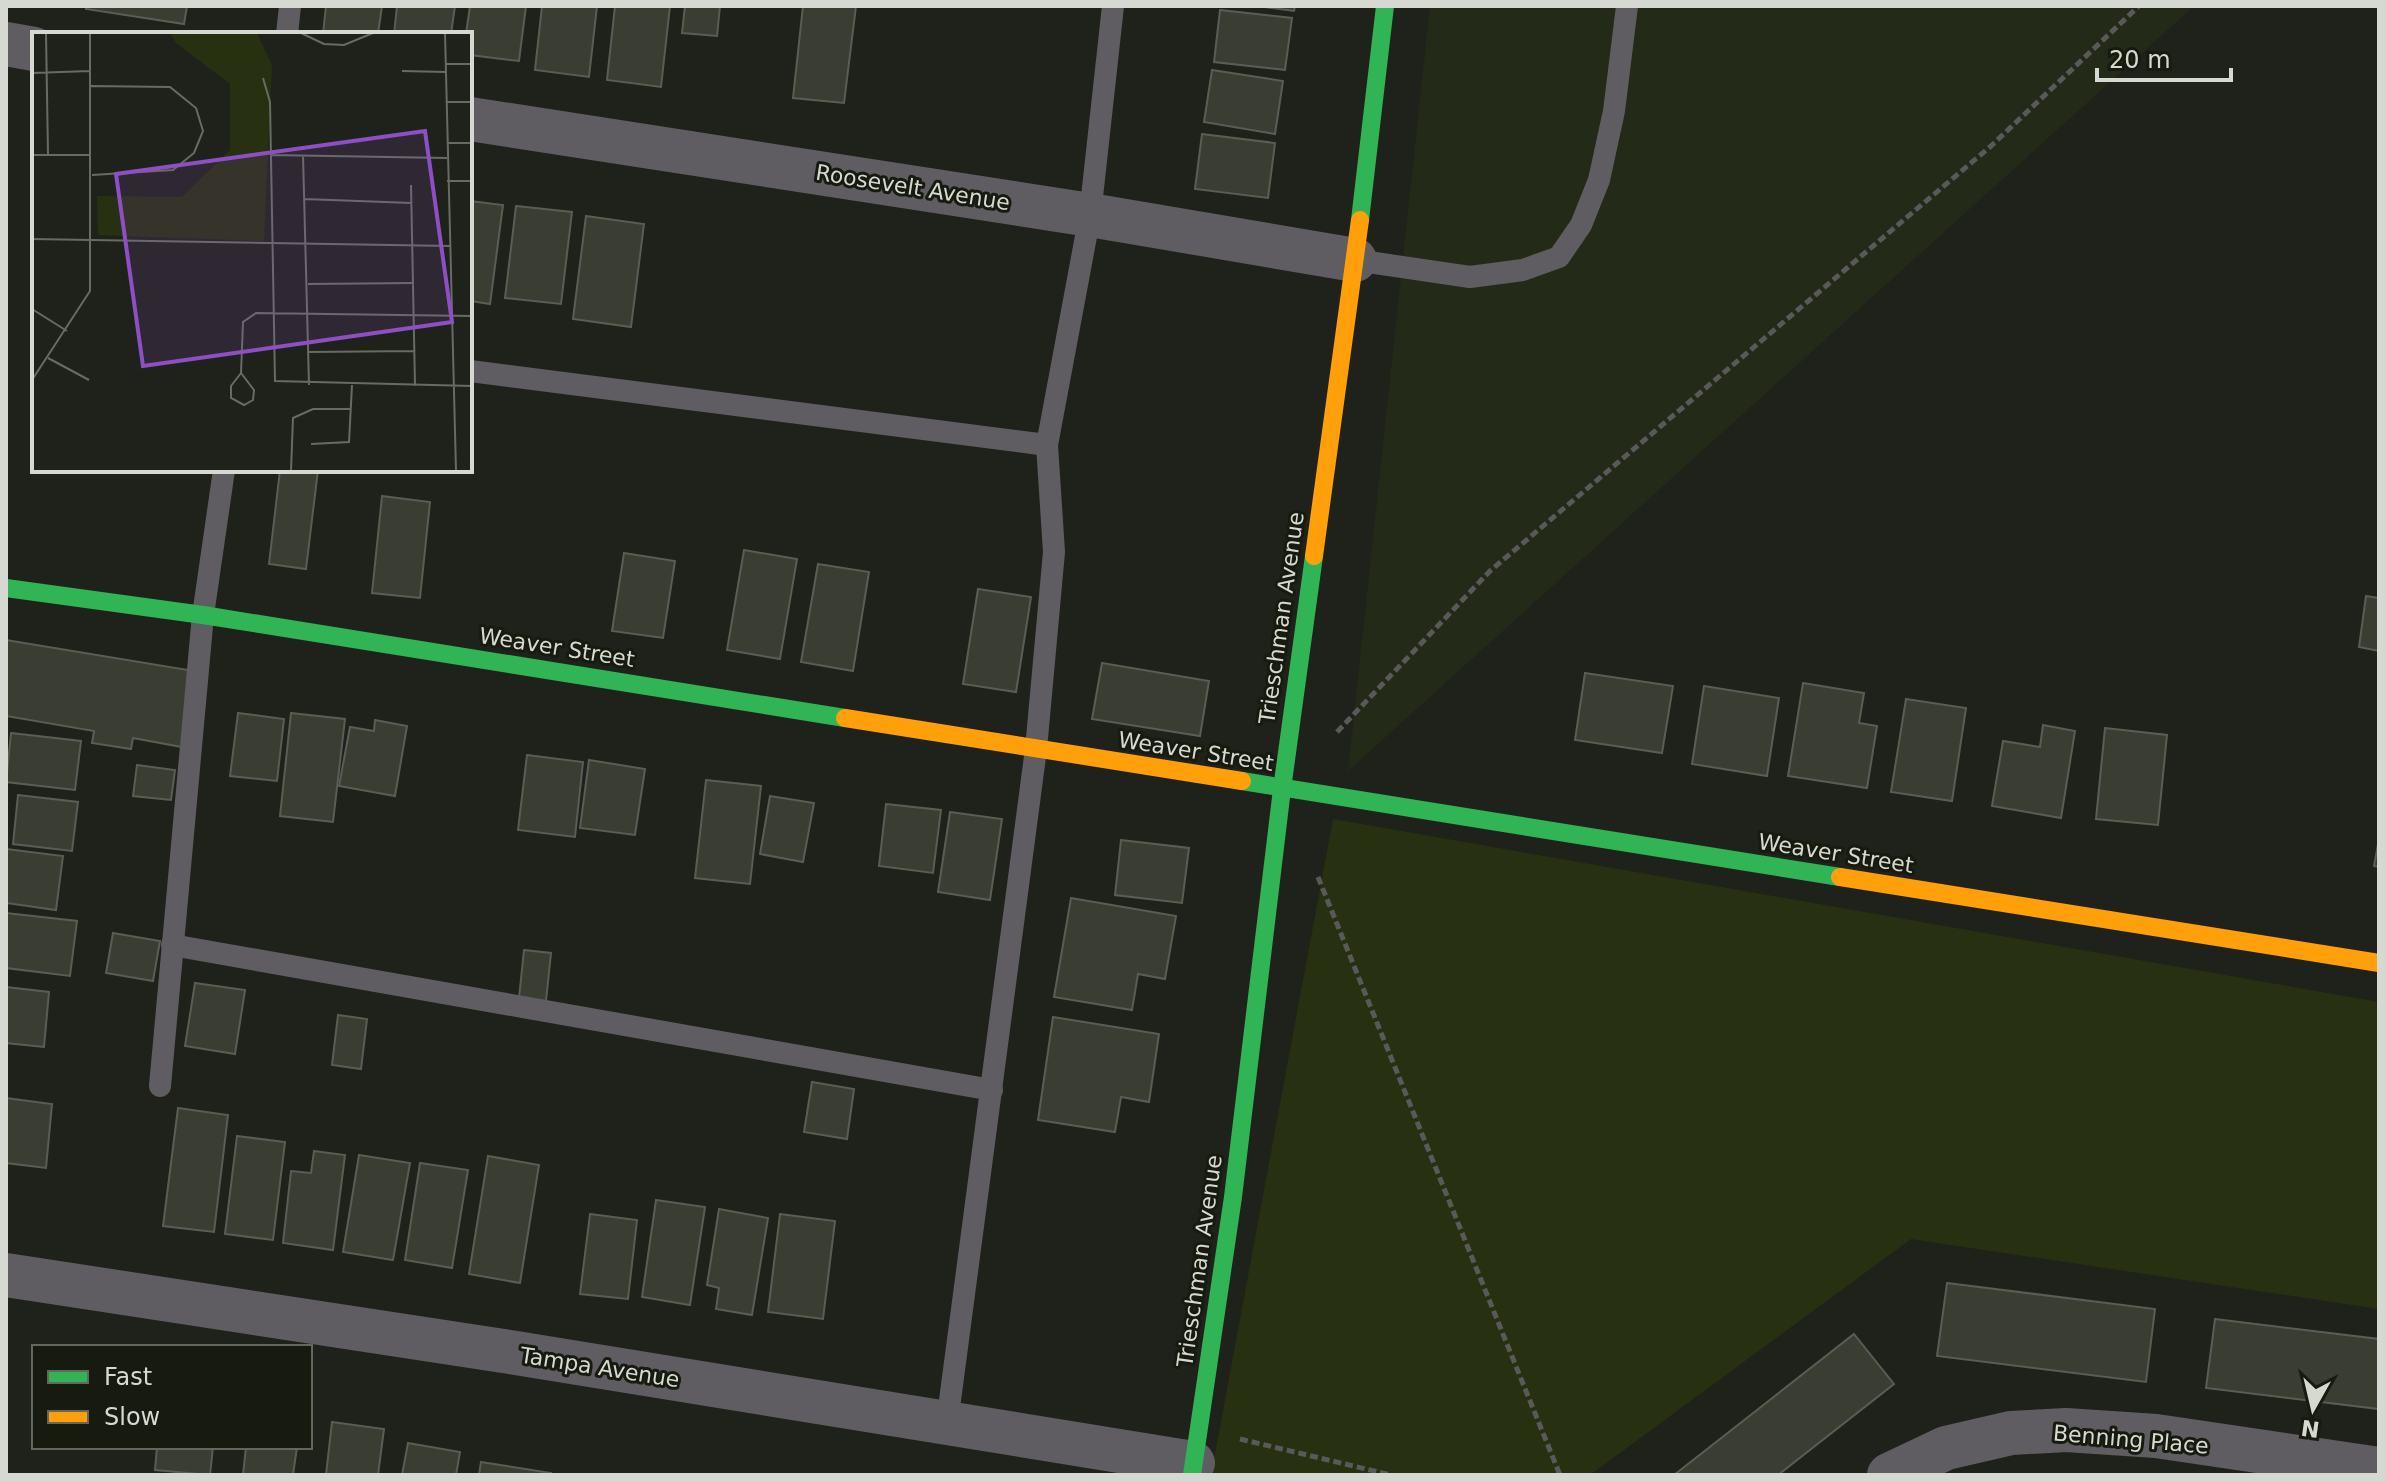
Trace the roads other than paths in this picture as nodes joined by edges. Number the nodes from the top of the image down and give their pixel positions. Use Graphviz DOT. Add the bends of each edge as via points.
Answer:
graph roads {
  1 [pos="290,6"];
  2 [pos="1113,6"];
  3 [pos="1385,6"];
  4 [pos="1627,6"];
  5 [pos="287,32"];
  6 [pos="6,44"];
  7 [pos="32,49"];
  8 [pos="472,119"];
  9 [pos="1090,215"];
  10 [pos="1355,260"];
  11 [pos="472,371"];
  12 [pos="1047,445"];
  13 [pos="224,472"];
  14 [pos="6,588"];
  15 [pos="203,615"];
  16 [pos="1036,749"];
  17 [pos="1282,789"];
  18 [pos="172,945"];
  19 [pos="2379,963"];
  20 [pos="160,1086"];
  21 [pos="992,1090"];
  22 [pos="6,1275"];
  23 [pos="947,1423"];
  24 [pos="1193,1469"];
  25 [pos="2379,1469"];
  26 [pos="1889,1475"];
  1 -- 5 [label="lane"];
  2 -- 9 [label="lane"];
  3 -- 10 [label="street, Trieschman Avenue"];
  4 -- 10 [label="lane" via="1599,180 1581,225 1559,257 1523,270 1470,277"];
  6 -- 7 [label="street"];
  8 -- 9 [label="street, Roosevelt Avenue"];
  9 -- 10 [label="street, Roosevelt Avenue"];
  9 -- 12 [label="lane"];
  10 -- 17 [label="street, Trieschman Avenue"];
  11 -- 12 [label="lane"];
  12 -- 16 [label="lane" via="1054,552"];
  13 -- 15 [label="lane"];
  14 -- 15 [label="street, Weaver Street"];
  15 -- 16 [label="street, Weaver Street"];
  15 -- 18 [label="lane"];
  16 -- 17 [label="street, Weaver Street"];
  16 -- 21 [label="lane"];
  17 -- 19 [label="street, Weaver Street"];
  17 -- 24 [label="street, Trieschman Avenue" via="1233,1197"];
  18 -- 20 [label="lane"];
  18 -- 21 [label="lane"];
  21 -- 23 [label="lane"];
  22 -- 23 [label="street, Tampa Avenue"];
  23 -- 24 [label="street, Tampa Avenue"];
  25 -- 26 [label="street, Benning Place" via="2156,1436 2066,1430 2011,1433 1946,1448"];
}
